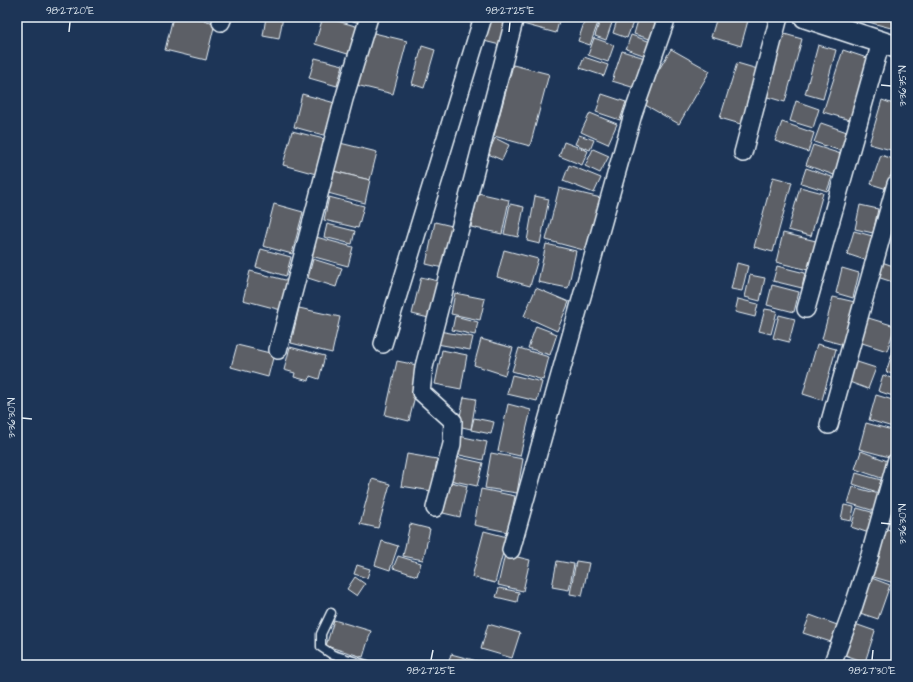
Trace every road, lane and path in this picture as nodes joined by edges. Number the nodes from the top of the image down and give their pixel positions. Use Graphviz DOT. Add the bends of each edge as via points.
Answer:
graph roads {
  1 [pos="370,17"];
  2 [pos="482,17"];
  3 [pos="515,17"];
  4 [pos="667,17"];
  5 [pos="779,17"];
  6 [pos="805,17"];
  7 [pos="889,45"];
  8 [pos="743,153"];
  9 [pos="896,184"];
  10 [pos="806,309"];
  11 [pos="383,344"];
  12 [pos="278,350"];
  13 [pos="829,424"];
  14 [pos="896,462"];
  15 [pos="436,508"];
  16 [pos="511,550"];
  17 [pos="331,613"];
  18 [pos="367,665"];
  19 [pos="832,665"];
  1 -- 12 [label="street" via="344,99"];
  2 -- 11 [label="street"];
  3 -- 15 [label="street" via="424,367 421,392 453,421 452,444"];
  4 -- 16 [label="street" via="633,114"];
  5 -- 8 [label="street"];
  6 -- 7 [label="street"];
  7 -- 10 [label="street"];
  9 -- 13 [label="street"];
  14 -- 19 [label="street" via="853,608"];
  17 -- 18 [label="lane" via="322,634 321,647 333,655"];
}
